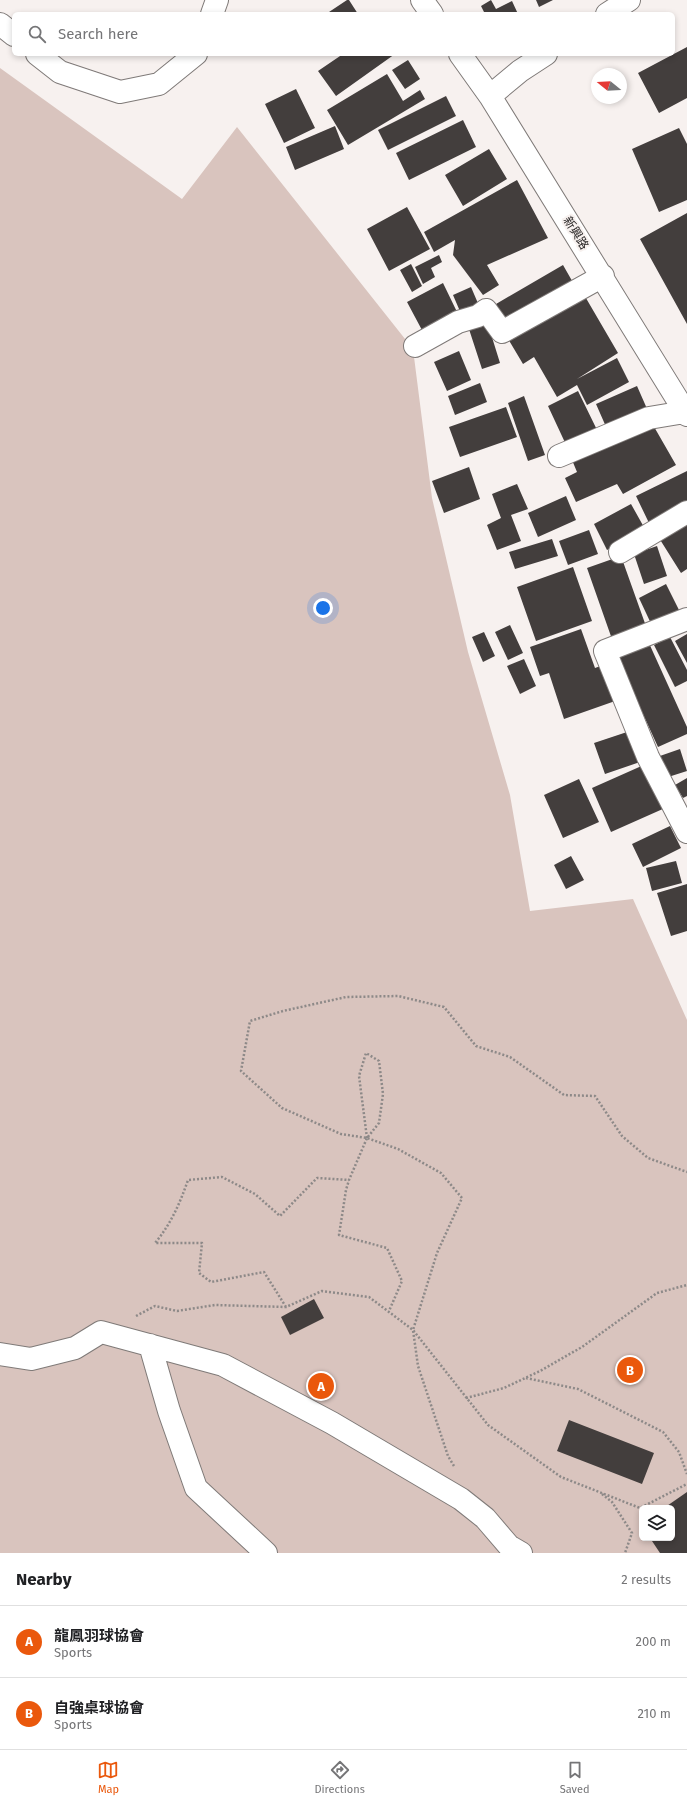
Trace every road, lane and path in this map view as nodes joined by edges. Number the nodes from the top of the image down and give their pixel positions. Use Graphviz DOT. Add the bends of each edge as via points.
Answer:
graph roads {
  1 [pos="216,0"];
  2 [pos="422,0"];
  3 [pos="629,0"];
  4 [pos="213,12"];
  5 [pos="431,12"];
  6 [pos="610,12"];
  7 [pos="0,24"];
  8 [pos="12,33"];
  9 [pos="40,56"];
  10 [pos="194,56"];
  11 [pos="461,56"];
  12 [pos="543,56"];
  13 [pos="490,96"];
  14 [pos="603,276"];
  15 [pos="415,346"];
  16 [pos="686,413"];
  17 [pos="559,456"];
  18 [pos="687,512"];
  19 [pos="620,552"];
  20 [pos="687,619"];
  21 [pos="687,832"];
  22 [pos="367,1138"];
  23 [pos="687,1172"];
  24 [pos="349,1180"];
  25 [pos="687,1285"];
  26 [pos="286,1307"];
  27 [pos="389,1312"];
  28 [pos="135,1317"];
  29 [pos="413,1330"];
  30 [pos="150,1345"];
  31 [pos="0,1354"];
  32 [pos="525,1378"];
  33 [pos="466,1398"];
  34 [pos="456,1468"];
  35 [pos="687,1474"];
  36 [pos="687,1484"];
  37 [pos="600,1492"];
  38 [pos="266,1553"];
  39 [pos="521,1553"];
  40 [pos="625,1553"];
  1 -- 4 [label="street"];
  2 -- 5 [label="street"];
  3 -- 6 [label="street"];
  7 -- 8 [label="street"];
  9 -- 10 [label="street" via="60,72 120,92 159,84"];
  11 -- 13 [label="street, 新興路"];
  12 -- 13 [label="street"];
  13 -- 14 [label="street, 新興路"];
  14 -- 15 [label="street" via="502,332 486,310"];
  14 -- 16 [label="street, 新興路"];
  16 -- 17 [label="street" via="649,418"];
  18 -- 19 [label="street"];
  20 -- 21 [label="street" via="605,651 648,757"];
  22 -- 22 [label="path" via="379,1123 383,1094 379,1061 366,1053 359,1076"];
  22 -- 23 [label="path" via="341,1134 282,1108 241,1071 250,1021 346,997 398,996 444,1007 476,1046 510,1057 564,1095 594,1096 622,1136 648,1158"];
  22 -- 24 [label="path"];
  22 -- 29 [label="path" via="398,1149 441,1173 462,1198 437,1253"];
  24 -- 26 [label="path" via="317,1178 280,1216 255,1194 222,1177 188,1180 180,1204 168,1227 155,1243 202,1243 199,1273 211,1282 264,1272"];
  24 -- 27 [label="path" via="339,1235 387,1248 402,1281"];
  25 -- 32 [label="path" via="657,1293 582,1347"];
  26 -- 27 [label="path" via="322,1291 369,1297"];
  26 -- 28 [label="path" via="215,1305 177,1311 155,1306"];
  27 -- 29 [label="path"];
  29 -- 33 [label="path"];
  29 -- 34 [label="path" via="418,1366 448,1456"];
  30 -- 31 [label="street" via="101,1332 75,1348 31,1359"];
  30 -- 38 [label="street" via="169,1411 196,1488"];
  30 -- 39 [label="street" via="223,1365 332,1423 461,1499 485,1518 509,1546"];
  32 -- 33 [label="path" via="504,1388"];
  32 -- 35 [label="path" via="578,1389 663,1432 679,1452"];
  33 -- 37 [label="path" via="488,1425 561,1477"];
  36 -- 37 [label="path" via="640,1508"];
  37 -- 40 [label="path" via="612,1502 632,1533"];
}
